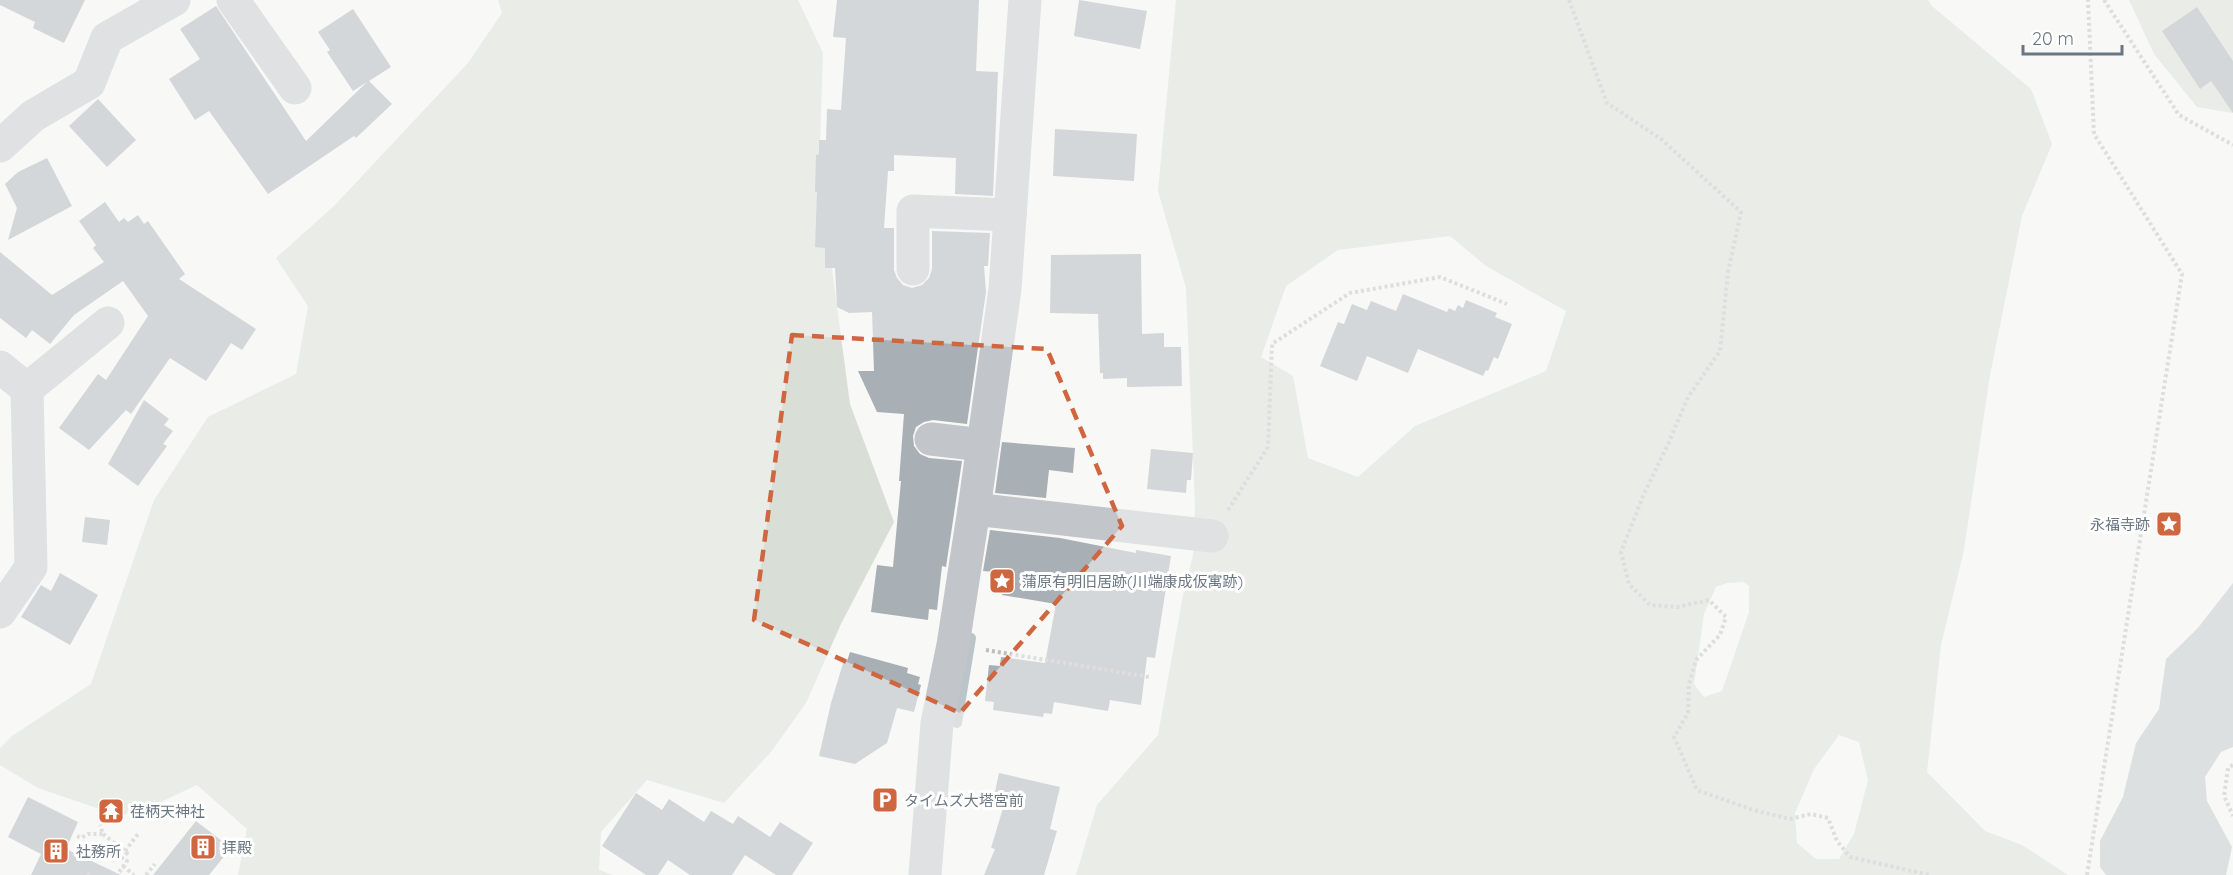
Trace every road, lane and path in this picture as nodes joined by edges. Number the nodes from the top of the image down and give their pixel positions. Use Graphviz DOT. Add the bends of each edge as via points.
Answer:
graph roads {
  1 [pos="174,0"];
  2 [pos="233,0"];
  3 [pos="1025,0"];
  4 [pos="1569,0"];
  5 [pos="2088,0"];
  6 [pos="2104,0"];
  7 [pos="296,88"];
  8 [pos="2233,145"];
  9 [pos="0,146"];
  10 [pos="1010,215"];
  11 [pos="913,269"];
  12 [pos="1507,304"];
  13 [pos="108,323"];
  14 [pos="0,367"];
  15 [pos="27,389"];
  16 [pos="931,439"];
  17 [pos="983,445"];
  18 [pos="975,509"];
  19 [pos="1212,536"];
  20 [pos="0,612"];
  21 [pos="953,645"];
  22 [pos="1149,677"];
  23 [pos="2233,765"];
  24 [pos="2233,816"];
  25 [pos="100,825"];
  26 [pos="103,834"];
  27 [pos="138,834"];
  28 [pos="77,836"];
  29 [pos="125,851"];
  30 [pos="155,864"];
  31 [pos="123,866"];
  32 [pos="117,875"];
  33 [pos="134,875"];
  34 [pos="146,875"];
  35 [pos="925,875"];
  36 [pos="1929,875"];
  37 [pos="2087,875"];
  1 -- 9 [label="street" via="107,38 89,83 33,116"];
  2 -- 7 [label="street"];
  3 -- 10 [label="street"];
  4 -- 36 [label="path" via="1607,103 1661,139 1741,212 1728,272 1720,351 1688,397 1621,552 1629,584 1650,605 1677,608 1709,600 1726,617 1720,635 1696,660 1689,684 1688,713 1674,737 1697,790 1790,819 1811,814 1828,818 1850,857"];
  5 -- 37 [label="path" via="2094,134 2182,274"];
  6 -- 8 [label="path" via="2179,116"];
  10 -- 11 [label="street" via="913,211"];
  10 -- 17 [label="street" via="1005,290"];
  12 -- 19 [label="path" via="1440,277 1350,293 1272,344 1268,447"];
  13 -- 15 [label="street"];
  14 -- 15 [label="street"];
  15 -- 20 [label="street" via="31,567"];
  16 -- 17 [label="street"];
  17 -- 18 [label="street"];
  18 -- 19 [label="street"];
  18 -- 21 [label="street"];
  21 -- 22 [label="path"];
  21 -- 35 [label="street" via="937,723"];
  23 -- 24 [label="path" via="2228,768 2224,796"];
  25 -- 26 [label="path"];
  26 -- 28 [label="path"];
  26 -- 29 [label="path"];
  27 -- 29 [label="path"];
  29 -- 31 [label="path" via="122,858 127,861"];
  30 -- 34 [label="path"];
  31 -- 32 [label="path"];
  31 -- 33 [label="path"];
}
